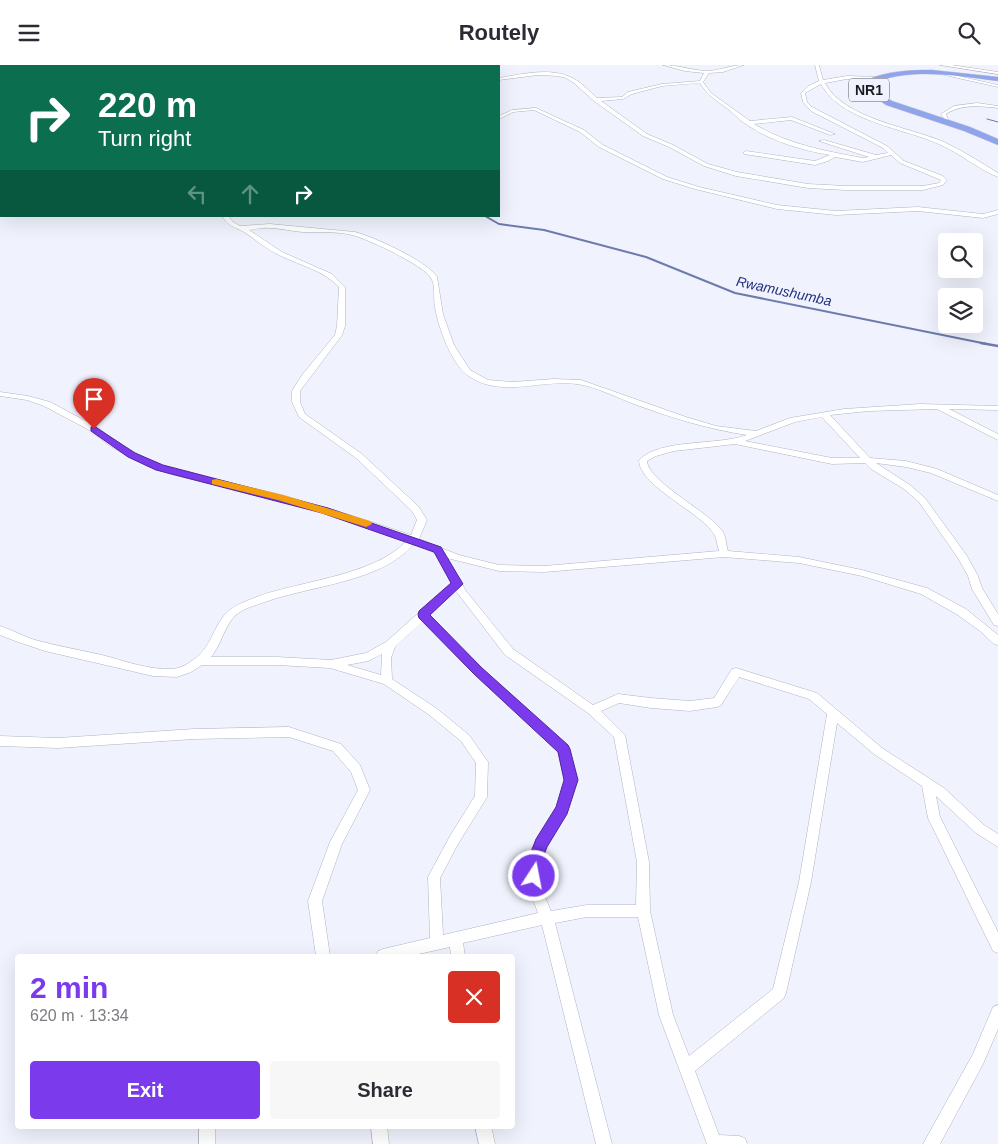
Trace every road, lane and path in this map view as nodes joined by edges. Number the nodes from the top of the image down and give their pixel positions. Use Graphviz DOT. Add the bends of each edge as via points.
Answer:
graph roads {
  1 [pos="665,65"];
  2 [pos="742,65"];
  3 [pos="817,65"];
  4 [pos="942,69"];
  5 [pos="707,73"];
  6 [pos="998,73"];
  7 [pos="876,78"];
  8 [pos="500,79"];
  9 [pos="998,79"];
  10 [pos="701,82"];
  11 [pos="822,82"];
  12 [pos="998,86"];
  13 [pos="596,100"];
  14 [pos="998,107"];
  15 [pos="786,113"];
  16 [pos="500,117"];
  17 [pos="792,118"];
  18 [pos="749,123"];
  19 [pos="947,123"];
  20 [pos="832,135"];
  21 [pos="822,141"];
  22 [pos="998,142"];
  23 [pos="746,153"];
  24 [pos="894,153"];
  25 [pos="834,155"];
  26 [pos="875,157"];
  27 [pos="998,175"];
  28 [pos="998,212"];
  29 [pos="226,217"];
  30 [pos="241,228"];
  31 [pos="0,394"];
  32 [pos="937,407"];
  33 [pos="998,408"];
  34 [pos="825,415"];
  35 [pos="758,434"];
  36 [pos="998,437"];
  37 [pos="734,442"];
  38 [pos="868,460"];
  39 [pos="998,498"];
  40 [pos="413,540"];
  41 [pos="438,550"];
  42 [pos="724,554"];
  43 [pos="457,584"];
  44 [pos="423,615"];
  45 [pos="998,622"];
  46 [pos="0,630"];
  47 [pos="998,641"];
  48 [pos="390,645"];
  49 [pos="202,661"];
  50 [pos="330,663"];
  51 [pos="387,681"];
  52 [pos="592,710"];
  53 [pos="833,712"];
  54 [pos="0,741"];
  55 [pos="927,783"];
  56 [pos="998,841"];
  57 [pos="643,911"];
  58 [pos="547,918"];
  59 [pos="456,939"];
  60 [pos="437,942"];
  61 [pos="998,946"];
  62 [pos="323,954"];
  63 [pos="390,954"];
  64 [pos="458,954"];
  65 [pos="998,1012"];
  66 [pos="686,1068"];
  67 [pos="207,1129"];
  68 [pos="379,1129"];
  69 [pos="484,1129"];
  70 [pos="715,1143"];
  71 [pos="207,1144"];
  72 [pos="381,1144"];
  73 [pos="487,1144"];
  74 [pos="604,1144"];
  75 [pos="740,1144"];
  76 [pos="931,1144"];
  1 -- 5 [label="street"];
  2 -- 5 [label="street" via="724,72"];
  3 -- 11 [label="street"];
  4 -- 6 [label="street"];
  4 -- 7 [label="highway, NR1"];
  4 -- 9 [label="highway, NR1"];
  4 -- 12 [label="street"];
  5 -- 10 [label="street"];
  7 -- 11 [label="street"];
  7 -- 19 [label="highway, NR1" via="868,86 880,99"];
  8 -- 13 [label="street" via="534,73 558,75 577,82"];
  10 -- 13 [label="street" via="662,85 630,93 624,98"];
  10 -- 18 [label="street" via="709,94"];
  11 -- 24 [label="street" via="803,93 803,99 810,108"];
  11 -- 27 [label="street" via="830,95 851,108 942,144"];
  13 -- 24 [label="street" via="645,135 671,145 706,165 736,174 846,189 937,186 943,182 941,177 903,163"];
  14 -- 19 [label="street" via="978,104 955,108 944,114"];
  15 -- 17 [label="street"];
  16 -- 28 [label="street" via="512,111 534,109 570,124 602,146 666,178 777,207 836,213 918,209 983,216"];
  17 -- 18 [label="street"];
  17 -- 20 [label="street"];
  18 -- 25 [label="street" via="770,136"];
  19 -- 22 [label="highway, NR1"];
  21 -- 26 [label="street"];
  23 -- 25 [label="street" via="815,163"];
  24 -- 26 [label="street"];
  25 -- 26 [label="street" via="865,160"];
  29 -- 30 [label="street" via="230,224"];
  30 -- 35 [label="street" via="270,226 347,232 430,272 435,279 438,309 449,343 473,377 512,385 566,380 581,383 683,419"];
  30 -- 40 [label="street" via="279,253 322,271 342,287 338,335 296,391 296,402 302,415 342,442 416,509 422,520 420,531"];
  31 -- 40 [label="street" via="47,404 150,464 279,497"];
  32 -- 33 [label="street"];
  32 -- 34 [label="street" via="890,406"];
  32 -- 36 [label="street"];
  34 -- 35 [label="street" via="790,421"];
  34 -- 38 [label="street"];
  35 -- 37 [label="street"];
  37 -- 38 [label="street" via="832,461"];
  37 -- 42 [label="street" via="665,449 643,460 654,480 714,529"];
  38 -- 39 [label="street" via="934,471"];
  38 -- 45 [label="street" via="922,500 962,557"];
  40 -- 41 [label="street"];
  40 -- 49 [label="street" via="395,557 383,563 293,589 236,610"];
  41 -- 42 [label="street" via="499,568 544,569"];
  41 -- 43 [label="street"];
  42 -- 47 [label="street" via="799,560 895,582 937,598 970,617"];
  43 -- 44 [label="street"];
  43 -- 52 [label="street" via="509,651"];
  44 -- 48 [label="street"];
  44 -- 58 [label="street" via="563,749 571,780 562,810 541,843 533,865 534,886"];
  46 -- 49 [label="street" via="14,638 144,672 175,673"];
  48 -- 50 [label="street" via="368,657"];
  48 -- 51 [label="street" via="386,658"];
  49 -- 50 [label="street"];
  50 -- 51 [label="street"];
  51 -- 60 [label="street" via="465,738 482,762 481,797 434,877"];
  52 -- 53 [label="street" via="618,698 690,706 717,702 736,672 813,696"];
  52 -- 57 [label="street" via="619,735 643,862"];
  53 -- 55 [label="street" via="878,751"];
  53 -- 66 [label="street" via="805,883 779,993"];
  54 -- 62 [label="street" via="58,743 255,731 289,732 337,747 356,769 364,790 336,841 315,901"];
  55 -- 56 [label="street"];
  55 -- 61 [label="street" via="934,818"];
  57 -- 58 [label="street" via="587,911"];
  57 -- 66 [label="street" via="666,1015"];
  58 -- 59 [label="street"];
  58 -- 74 [label="street"];
  59 -- 60 [label="street"];
  59 -- 64 [label="street"];
  60 -- 63 [label="street"];
  65 -- 76 [label="street" via="978,1059"];
  66 -- 70 [label="street"];
  67 -- 71 [label="street"];
  68 -- 72 [label="street"];
  69 -- 73 [label="street"];
  70 -- 75 [label="street"];
}
